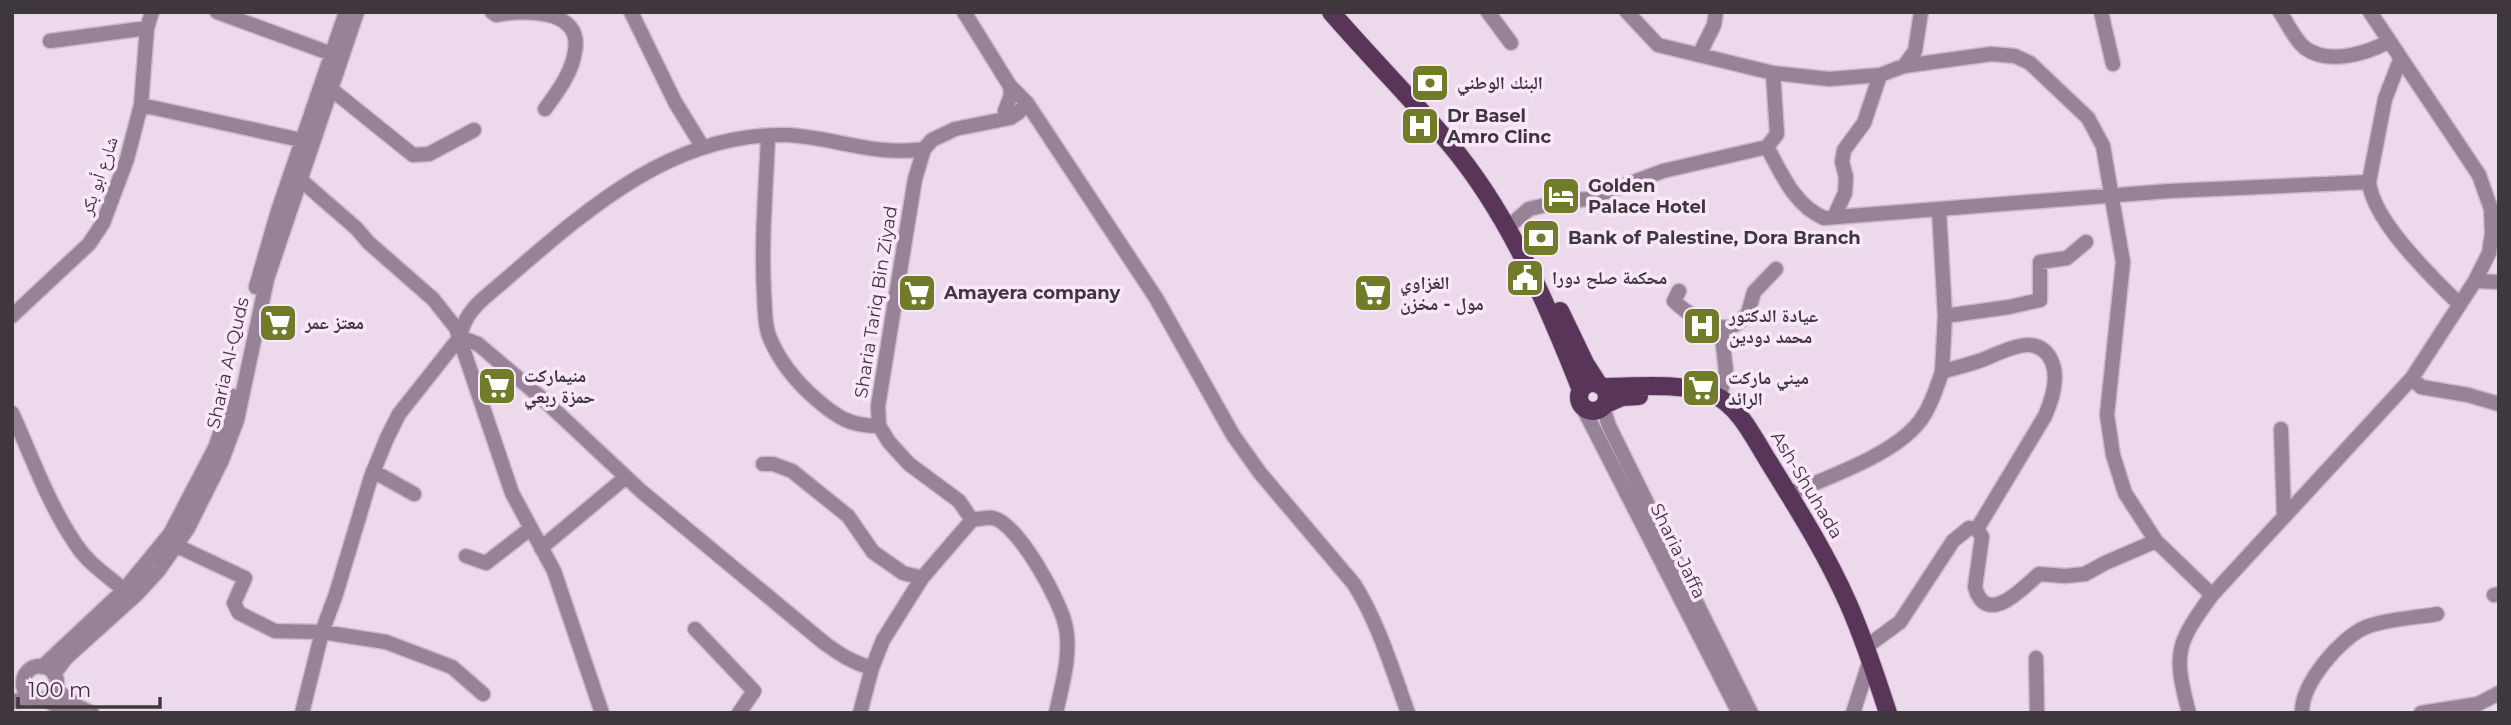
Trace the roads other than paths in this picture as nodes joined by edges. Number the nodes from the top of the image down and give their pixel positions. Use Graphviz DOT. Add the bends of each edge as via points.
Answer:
graph roads {
  1 [pos="152,12"];
  2 [pos="217,12"];
  3 [pos="346,12"];
  4 [pos="356,12"];
  5 [pos="492,12"];
  6 [pos="632,12"];
  7 [pos="964,12"];
  8 [pos="975,12"];
  9 [pos="1331,12"];
  10 [pos="1343,12"];
  11 [pos="1488,12"];
  12 [pos="1627,12"];
  13 [pos="1716,12"];
  14 [pos="1921,12"];
  15 [pos="2101,12"];
  16 [pos="2280,12"];
  17 [pos="2370,12"];
  18 [pos="147,28"];
  19 [pos="50,41"];
  20 [pos="2388,42"];
  21 [pos="1511,43"];
  22 [pos="1700,53"];
  23 [pos="331,54"];
  24 [pos="2400,60"];
  25 [pos="2113,64"];
  26 [pos="1904,66"];
  27 [pos="1773,73"];
  28 [pos="1880,75"];
  29 [pos="1010,86"];
  30 [pos="331,89"];
  31 [pos="1027,103"];
  32 [pos="141,105"];
  33 [pos="545,109"];
  34 [pos="1008,115"];
  35 [pos="474,130"];
  36 [pos="1045,131"];
  37 [pos="768,136"];
  38 [pos="307,141"];
  39 [pos="702,146"];
  40 [pos="1767,147"];
  41 [pos="924,149"];
  42 [pos="295,175"];
  43 [pos="2369,182"];
  44 [pos="2493,193"];
  45 [pos="2112,196"];
  46 [pos="1939,210"];
  47 [pos="1834,217"];
  48 [pos="1514,222"];
  49 [pos="2086,243"];
  50 [pos="1776,269"];
  51 [pos="2475,281"];
  52 [pos="2499,282"];
  53 [pos="1679,291"];
  54 [pos="2459,304"];
  55 [pos="12,316"];
  56 [pos="1945,316"];
  57 [pos="1721,328"];
  58 [pos="460,337"];
  59 [pos="1942,372"];
  60 [pos="2412,378"];
  61 [pos="1603,396"];
  62 [pos="1582,398"];
  63 [pos="1719,398"];
  64 [pos="2499,404"];
  65 [pos="12,413"];
  66 [pos="879,426"];
  67 [pos="2281,429"];
  68 [pos="763,464"];
  69 [pos="373,471"];
  70 [pos="626,477"];
  71 [pos="414,494"];
  72 [pos="1789,494"];
  73 [pos="2284,516"];
  74 [pos="972,520"];
  75 [pos="531,528"];
  76 [pos="1978,528"];
  77 [pos="2156,541"];
  78 [pos="177,546"];
  79 [pos="541,548"];
  80 [pos="466,556"];
  81 [pos="922,578"];
  82 [pos="124,590"];
  83 [pos="2212,595"];
  84 [pos="2437,614"];
  85 [pos="695,629"];
  86 [pos="322,632"];
  87 [pos="2036,658"];
  88 [pos="1867,659"];
  89 [pos="872,668"];
  90 [pos="48,670"];
  91 [pos="18,684"];
  92 [pos="55,689"];
  93 [pos="2499,692"];
  94 [pos="483,694"];
  95 [pos="37,699"];
  96 [pos="12,702"];
  97 [pos="72,713"];
  98 [pos="92,713"];
  99 [pos="302,713"];
  100 [pos="602,713"];
  101 [pos="739,713"];
  102 [pos="860,713"];
  103 [pos="1056,713"];
  104 [pos="1408,713"];
  105 [pos="1739,713"];
  106 [pos="1751,713"];
  107 [pos="1853,713"];
  108 [pos="1878,713"];
  109 [pos="1888,713"];
  110 [pos="2037,713"];
  111 [pos="2189,713"];
  112 [pos="2302,713"];
  113 [pos="2421,713"];
  1 -- 18 [label="street, شارع أبو بكر"];
  2 -- 23 [label="street"];
  3 -- 23 [label="street, Sharia Al-Quds"];
  4 -- 30 [label="street, Sharia Al-Quds"];
  5 -- 33 [label="street" via="544,13 569,25 576,48 572,63"];
  6 -- 39 [label="street" via="675,102"];
  7 -- 29 [label="street"];
  8 -- 31 [label="street" via="1018,80"];
  9 -- 62 [label="main road" via="1449,143 1486,193 1540,295"];
  10 -- 48 [label="main road" via="1460,143"];
  11 -- 21 [label="street"];
  12 -- 22 [label="street" via="1658,45"];
  13 -- 22 [label="street"];
  14 -- 26 [label="street" via="1915,51"];
  15 -- 25 [label="street"];
  16 -- 20 [label="street" via="2304,47 2321,57 2367,53"];
  17 -- 20 [label="street"];
  18 -- 19 [label="street"];
  18 -- 32 [label="street, شارع أبو بكر"];
  20 -- 24 [label="street"];
  22 -- 27 [label="street"];
  23 -- 38 [label="street, Sharia Al-Quds"];
  24 -- 43 [label="street" via="2385,99"];
  24 -- 44 [label="street"];
  26 -- 28 [label="street"];
  26 -- 45 [label="street" via="1990,54 2015,56 2030,63 2088,118 2103,146"];
  27 -- 28 [label="street" via="1829,79"];
  27 -- 40 [label="street" via="1777,134"];
  28 -- 47 [label="street" via="1864,123 1844,150 1845,193"];
  29 -- 31 [label="street"];
  29 -- 34 [label="street"];
  30 -- 35 [label="street" via="413,155 429,153"];
  30 -- 38 [label="street, Sharia Al-Quds"];
  31 -- 34 [label="street" via="1018,113"];
  31 -- 36 [label="street"];
  32 -- 38 [label="street"];
  32 -- 55 [label="street, شارع أبو بكر" via="127,159 97,234"];
  34 -- 36 [label="street"];
  34 -- 41 [label="street" via="943,133"];
  36 -- 104 [label="street" via="1156,298 1233,435 1361,595"];
  37 -- 39 [label="street"];
  37 -- 41 [label="street" via="788,135 894,152"];
  37 -- 66 [label="street" via="763,267 768,333 789,372 826,408 860,426"];
  38 -- 42 [label="street, Sharia Al-Quds"];
  39 -- 58 [label="street" via="662,163 585,212 470,311"];
  40 -- 47 [label="street" via="1802,204 1824,218"];
  40 -- 48 [label="street" via="1663,171 1588,199 1529,209"];
  41 -- 66 [label="street, Sharia Tariq Bin Ziyad" via="915,179 878,407"];
  42 -- 58 [label="street" via="433,299"];
  42 -- 78 [label="street, Sharia Al-Quds" via="237,420 222,460"];
  42 -- 82 [label="street, Sharia Al-Quds" via="260,267 230,407 215,448 170,534"];
  43 -- 45 [label="street"];
  43 -- 54 [label="street" via="2371,195 2391,228"];
  44 -- 51 [label="street" via="2489,253"];
  45 -- 46 [label="street"];
  45 -- 77 [label="street" via="2123,262 2107,415 2125,493"];
  46 -- 47 [label="street"];
  46 -- 56 [label="street"];
  48 -- 61 [label="main road"];
  49 -- 56 [label="street" via="2067,258 2040,262 2040,300"];
  50 -- 57 [label="street" via="1754,292 1748,313 1734,325"];
  51 -- 52 [label="street"];
  51 -- 54 [label="street"];
  53 -- 57 [label="street" via="1674,301 1685,313"];
  54 -- 60 [label="street"];
  56 -- 59 [label="street"];
  57 -- 63 [label="street" via="1726,371"];
  58 -- 69 [label="street" via="399,414"];
  58 -- 70 [label="street" via="478,344"];
  58 -- 75 [label="street" via="507,481"];
  59 -- 72 [label="street" via="1931,404 1906,437 1859,464"];
  59 -- 76 [label="street" via="2029,344 2044,351 2053,366 2048,408"];
  60 -- 64 [label="street" via="2421,387"];
  60 -- 73 [label="street"];
  61 -- 62 [label="main road" via="1591,384"];
  61 -- 62 [label="main road" via="1590,411"];
  61 -- 63 [label="main road" via="1679,388"];
  61 -- 88 [label="main road, Ash-Shuhada" via="1688,397 1723,413 1821,564"];
  61 -- 106 [label="street, Sharia Jaffa" via="1609,426"];
  62 -- 105 [label="street, Sharia Jaffa"];
  63 -- 72 [label="main road, Ash-Shuhada" via="1737,414"];
  65 -- 82 [label="street" via="77,546"];
  66 -- 74 [label="street" via="909,464 959,501"];
  67 -- 73 [label="street"];
  68 -- 81 [label="street" via="792,471 848,516 873,552 903,573"];
  69 -- 71 [label="street"];
  69 -- 86 [label="street"];
  70 -- 79 [label="street"];
  70 -- 89 [label="street" via="823,642"];
  72 -- 88 [label="main road, Ash-Shuhada" via="1828,562"];
  73 -- 83 [label="street"];
  74 -- 81 [label="street"];
  74 -- 103 [label="street" via="993,518 1005,525 1051,586 1061,608 1068,650"];
  75 -- 79 [label="street"];
  75 -- 80 [label="street" via="486,563"];
  76 -- 77 [label="street" via="1982,537 1975,587 1981,600 1996,605 2007,602 2039,573 2085,574"];
  76 -- 88 [label="street" via="1969,528 1952,541 1900,622"];
  77 -- 83 [label="street"];
  78 -- 86 [label="street" via="245,578 234,603 247,618 275,631"];
  78 -- 90 [label="street, Sharia Al-Quds" via="137,594"];
  79 -- 100 [label="street" via="558,582"];
  81 -- 89 [label="street" via="883,640"];
  82 -- 90 [label="street, Sharia Al-Quds"];
  83 -- 111 [label="street" via="2179,650 2179,677"];
  84 -- 112 [label="street" via="2367,627 2352,635 2316,674"];
  85 -- 101 [label="street" via="754,691"];
  86 -- 94 [label="street" via="386,642 452,667"];
  86 -- 99 [label="street"];
  87 -- 110 [label="street"];
  88 -- 107 [label="street"];
  88 -- 108 [label="main road, Ash-Shuhada"];
  88 -- 109 [label="main road, Ash-Shuhada"];
  89 -- 102 [label="street"];
  90 -- 91 [label="street" via="29,670"];
  90 -- 92 [label="street"];
  91 -- 95 [label="street"];
  92 -- 95 [label="street"];
  92 -- 98 [label="street"];
  93 -- 113 [label="street" via="2478,704"];
  95 -- 96 [label="street"];
  95 -- 97 [label="street"];
}
